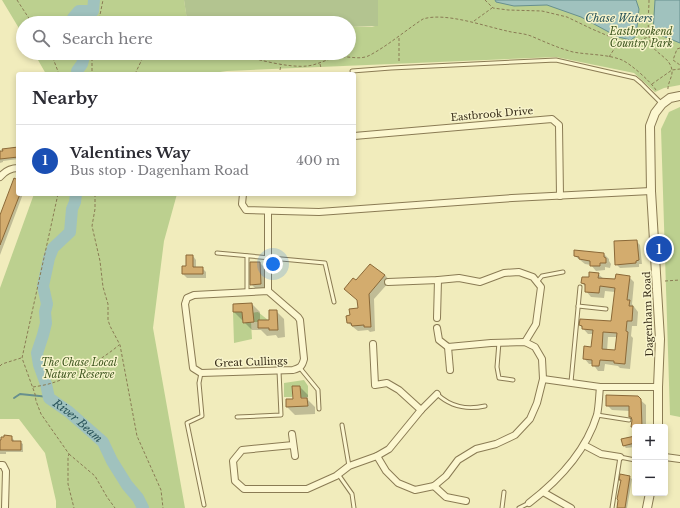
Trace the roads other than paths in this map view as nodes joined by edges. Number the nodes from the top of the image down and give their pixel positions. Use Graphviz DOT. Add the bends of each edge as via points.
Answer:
graph roads {
  1 [pos="352,71"];
  2 [pos="680,96"];
  3 [pos="662,104"];
  4 [pos="356,136"];
  5 [pos="16,168"];
  6 [pos="0,177"];
  7 [pos="651,191"];
  8 [pos="243,196"];
  9 [pos="560,196"];
  10 [pos="268,211"];
  11 [pos="217,253"];
  12 [pos="246,256"];
  13 [pos="268,258"];
  14 [pos="563,272"];
  15 [pos="438,280"];
  16 [pos="388,282"];
  17 [pos="537,282"];
  18 [pos="580,287"];
  19 [pos="268,291"];
  20 [pos="247,293"];
  21 [pos="334,302"];
  22 [pos="578,306"];
  23 [pos="606,309"];
  24 [pos="437,318"];
  25 [pos="437,328"];
  26 [pos="499,342"];
  27 [pos="525,342"];
  28 [pos="373,344"];
  29 [pos="448,347"];
  30 [pos="300,368"];
  31 [pos="450,370"];
  32 [pos="279,371"];
  33 [pos="201,374"];
  34 [pos="542,379"];
  35 [pos="513,380"];
  36 [pos="571,382"];
  37 [pos="600,387"];
  38 [pos="658,387"];
  39 [pos="437,394"];
  40 [pos="485,406"];
  41 [pos="319,409"];
  42 [pos="421,410"];
  43 [pos="596,415"];
  44 [pos="237,417"];
  45 [pos="629,420"];
  46 [pos="658,424"];
  47 [pos="342,425"];
  48 [pos="292,434"];
  49 [pos="293,445"];
  50 [pos="584,445"];
  51 [pos="295,456"];
  52 [pos="377,456"];
  53 [pos="620,457"];
  54 [pos="668,457"];
  55 [pos="632,459"];
  56 [pos="680,459"];
  57 [pos="0,465"];
  58 [pos="349,466"];
  59 [pos="338,474"];
  60 [pos="434,486"];
  61 [pos="504,492"];
  62 [pos="543,492"];
  63 [pos="649,496"];
  64 [pos="466,501"];
  65 [pos="204,505"];
  66 [pos="529,505"];
  67 [pos="5,508"];
  68 [pos="354,508"];
  69 [pos="502,508"];
  70 [pos="518,508"];
  71 [pos="571,508"];
  72 [pos="612,508"];
  73 [pos="647,508"];
  1 -- 3 [label="lane" via="556,60 635,78"];
  2 -- 3 [label="street, Dagenham Road" via="670,98"];
  3 -- 7 [label="street, Dagenham Road" via="650,126"];
  4 -- 9 [label="street, Eastbrook Drive" via="552,119 559,125"];
  5 -- 6 [label="street" via="4,172"];
  7 -- 9 [label="street"];
  7 -- 38 [label="street, Dagenham Road" via="660,339"];
  8 -- 10 [label="street" via="242,204 246,210"];
  9 -- 10 [label="street" via="319,212"];
  10 -- 13 [label="street"];
  11 -- 12 [label="lane"];
  12 -- 13 [label="lane"];
  12 -- 20 [label="lane"];
  13 -- 19 [label="street"];
  13 -- 21 [label="lane" via="325,263"];
  14 -- 17 [label="lane" via="542,276"];
  15 -- 16 [label="street"];
  15 -- 17 [label="street" via="459,278 480,282 504,273 519,272 533,277"];
  15 -- 24 [label="street"];
  17 -- 27 [label="street" via="541,287 536,324"];
  18 -- 22 [label="lane"];
  19 -- 20 [label="street, Great Cullings"];
  19 -- 30 [label="street, Great Cullings" via="300,320 304,360"];
  20 -- 33 [label="street, Great Cullings" via="194,295 186,300 193,368"];
  22 -- 23 [label="lane"];
  22 -- 36 [label="lane"];
  25 -- 29 [label="street" via="440,340"];
  26 -- 27 [label="street"];
  26 -- 29 [label="street"];
  26 -- 35 [label="lane" via="499,378"];
  27 -- 34 [label="street" via="535,347 542,359"];
  28 -- 42 [label="street" via="374,385 387,383"];
  29 -- 31 [label="street"];
  30 -- 32 [label="street, Great Cullings"];
  30 -- 41 [label="lane, Great Cullings" via="318,390"];
  32 -- 33 [label="street, Great Cullings"];
  32 -- 44 [label="lane" via="281,415"];
  33 -- 65 [label="lane, Great Cullings" via="198,382 202,416 187,423"];
  34 -- 36 [label="street"];
  34 -- 60 [label="street" via="537,403 530,419 515,435 496,444 476,449 458,460 446,476"];
  36 -- 37 [label="street"];
  37 -- 38 [label="street"];
  37 -- 43 [label="street"];
  38 -- 46 [label="street, Dagenham Road"];
  39 -- 40 [label="lane" via="451,404 469,408"];
  39 -- 42 [label="street"];
  42 -- 52 [label="street" via="389,449"];
  43 -- 45 [label="lane"];
  43 -- 50 [label="street"];
  47 -- 58 [label="lane"];
  48 -- 49 [label="street"];
  49 -- 51 [label="street"];
  49 -- 59 [label="street" via="242,450 233,461 235,481 244,489 307,489"];
  50 -- 53 [label="street" via="601,454"];
  50 -- 62 [label="street" via="563,473"];
  52 -- 58 [label="street"];
  52 -- 60 [label="street" via="386,471 398,483 415,490"];
  53 -- 55 [label="lane"];
  53 -- 72 [label="lane"];
  54 -- 56 [label="street"];
  57 -- 67 [label="street" via="3,465 6,471"];
  58 -- 59 [label="street"];
  59 -- 68 [label="lane" via="352,494"];
  60 -- 64 [label="street" via="446,497"];
  61 -- 69 [label="lane"];
  62 -- 66 [label="street"];
  62 -- 71 [label="street"];
  63 -- 73 [label="street"];
  66 -- 70 [label="lane"];
}
